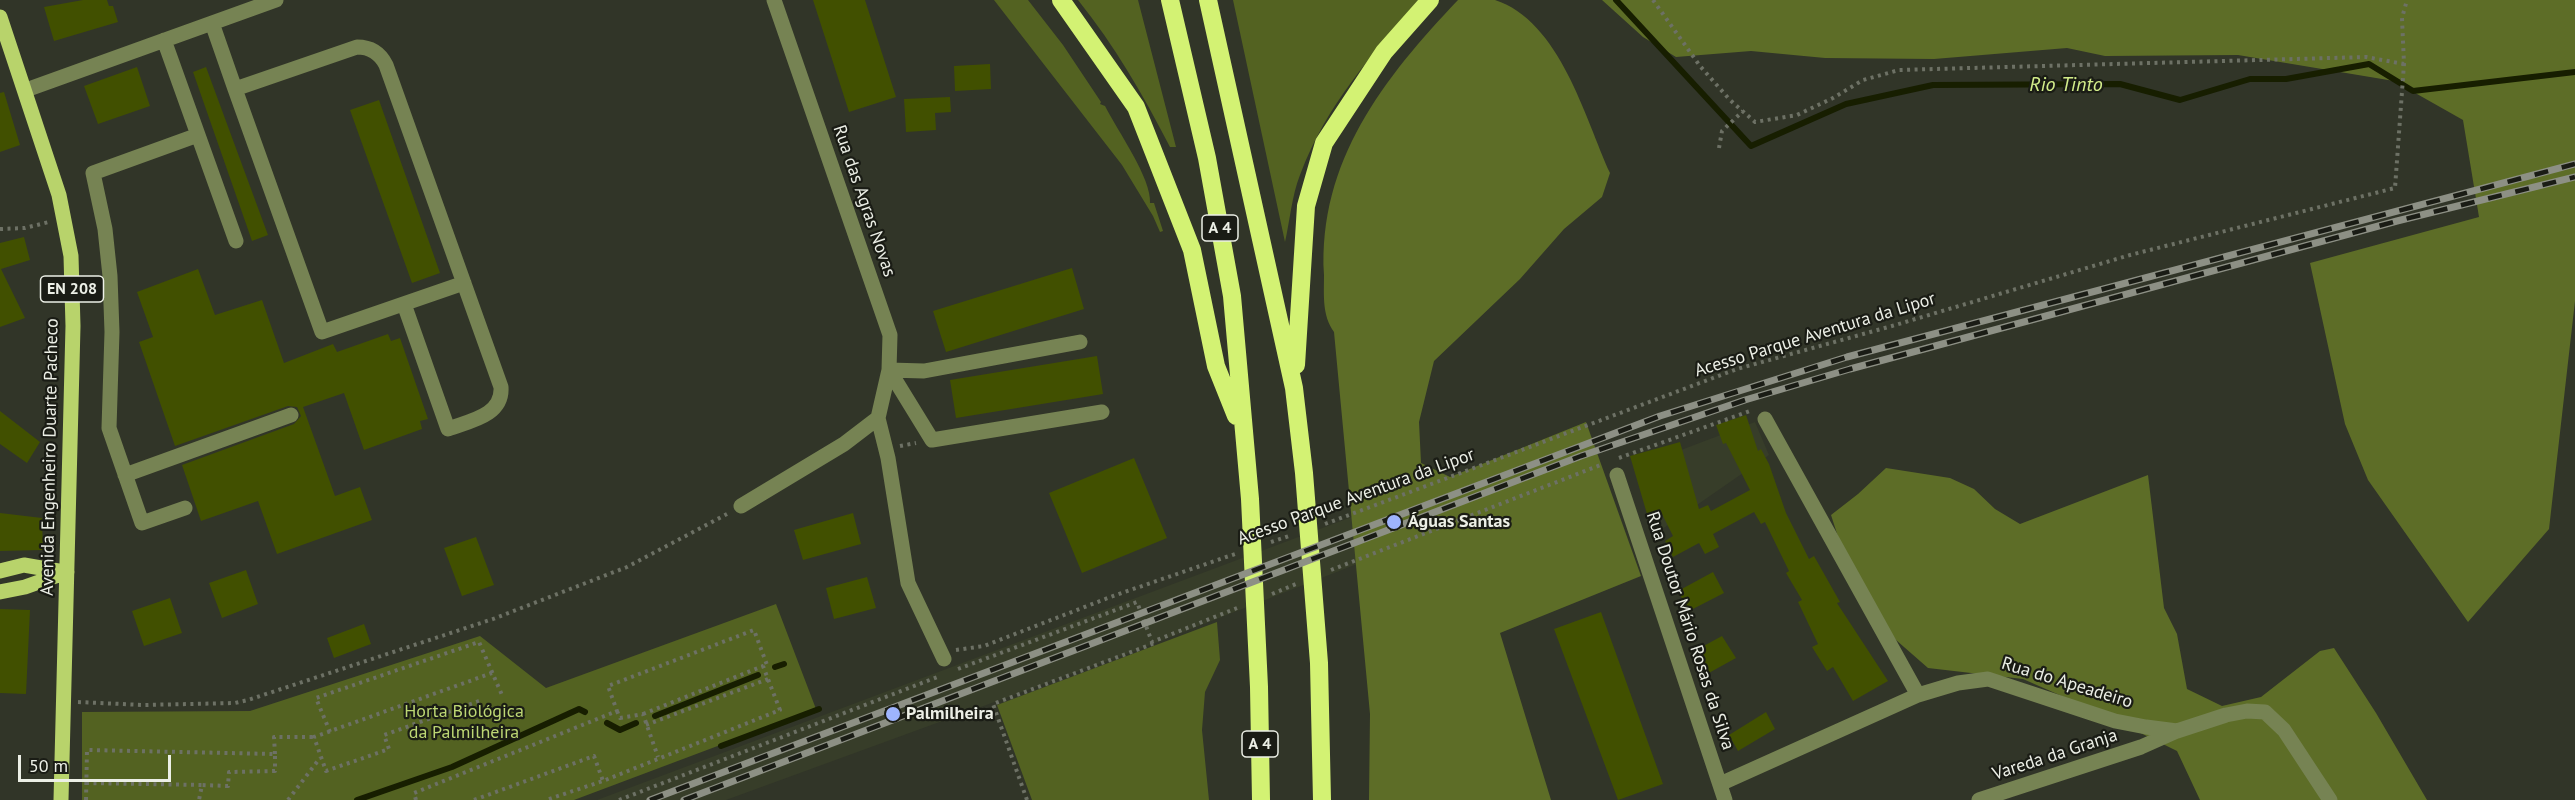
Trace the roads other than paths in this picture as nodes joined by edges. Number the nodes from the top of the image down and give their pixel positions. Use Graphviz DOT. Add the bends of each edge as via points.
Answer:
graph roads {
  1 [pos="276,0"];
  2 [pos="774,0"];
  3 [pos="1061,0"];
  4 [pos="1170,0"];
  5 [pos="1208,0"];
  6 [pos="1430,0"];
  7 [pos="0,17"];
  8 [pos="212,23"];
  9 [pos="164,40"];
  10 [pos="236,89"];
  11 [pos="26,90"];
  12 [pos="198,135"];
  13 [pos="236,241"];
  14 [pos="464,283"];
  15 [pos="404,304"];
  16 [pos="1080,342"];
  17 [pos="889,370"];
  18 [pos="1294,388"];
  19 [pos="1102,411"];
  20 [pos="291,415"];
  21 [pos="878,418"];
  22 [pos="1765,419"];
  23 [pos="1243,434"];
  24 [pos="125,475"];
  25 [pos="1617,475"];
  26 [pos="741,506"];
  27 [pos="185,508"];
  28 [pos="0,571"];
  29 [pos="67,572"];
  30 [pos="0,592"];
  31 [pos="942,656"];
  32 [pos="1918,695"];
  33 [pos="2177,731"];
  34 [pos="1719,784"];
  35 [pos="61,800"];
  36 [pos="1261,800"];
  37 [pos="1322,800"];
  38 [pos="1725,800"];
  39 [pos="1979,800"];
  40 [pos="2330,800"];
  1 -- 8 [label="street"];
  2 -- 17 [label="street, Rua das Agras Novas" via="890,335"];
  3 -- 23 [label="highway" via="1136,107 1192,250 1216,366"];
  4 -- 23 [label="highway, A 4" via="1207,158 1232,296"];
  5 -- 18 [label="highway, A 4"];
  6 -- 18 [label="highway" via="1384,52 1324,143 1306,206"];
  7 -- 11 [label="main road, Avenida Engenheiro Duarte Pacheco / EN 208"];
  8 -- 9 [label="street"];
  8 -- 10 [label="street"];
  9 -- 11 [label="street"];
  9 -- 12 [label="street"];
  10 -- 14 [label="street" via="351,48 368,48 378,54 387,65"];
  10 -- 15 [label="street" via="322,332"];
  11 -- 29 [label="main road, Avenida Engenheiro Duarte Pacheco / EN 208" via="71,256"];
  12 -- 13 [label="street"];
  12 -- 24 [label="street" via="93,172 110,276 109,428"];
  14 -- 15 [label="street"];
  14 -- 15 [label="street" via="501,397 490,412 448,429"];
  16 -- 17 [label="street" via="924,371"];
  17 -- 19 [label="street" via="932,440"];
  17 -- 21 [label="street, Rua das Agras Novas"];
  18 -- 37 [label="highway, A 4" via="1319,663"];
  20 -- 24 [label="street"];
  21 -- 26 [label="street" via="844,444"];
  21 -- 31 [label="street, Rua das Agras Novas" via="908,583"];
  22 -- 32 [label="street"];
  23 -- 36 [label="highway, A 4" via="1250,499"];
  24 -- 27 [label="street" via="142,523"];
  25 -- 34 [label="street, Rua Doutor Mário Rosas da Silva"];
  28 -- 29 [label="main road" via="24,566"];
  29 -- 30 [label="main road"];
  29 -- 35 [label="main road, Avenida Engenheiro Duarte Pacheco / EN 208"];
  32 -- 33 [label="street, Rua do Apeadeiro" via="1988,679 2115,721"];
  32 -- 34 [label="street, Rua do Apeadeiro"];
  33 -- 39 [label="street, Vareda da Granja" via="2141,747"];
  33 -- 40 [label="street, Rua do Apeadeiro" via="2226,715 2265,712 2284,730"];
  34 -- 38 [label="street, Rua Doutor Mário Rosas da Silva"];
}
